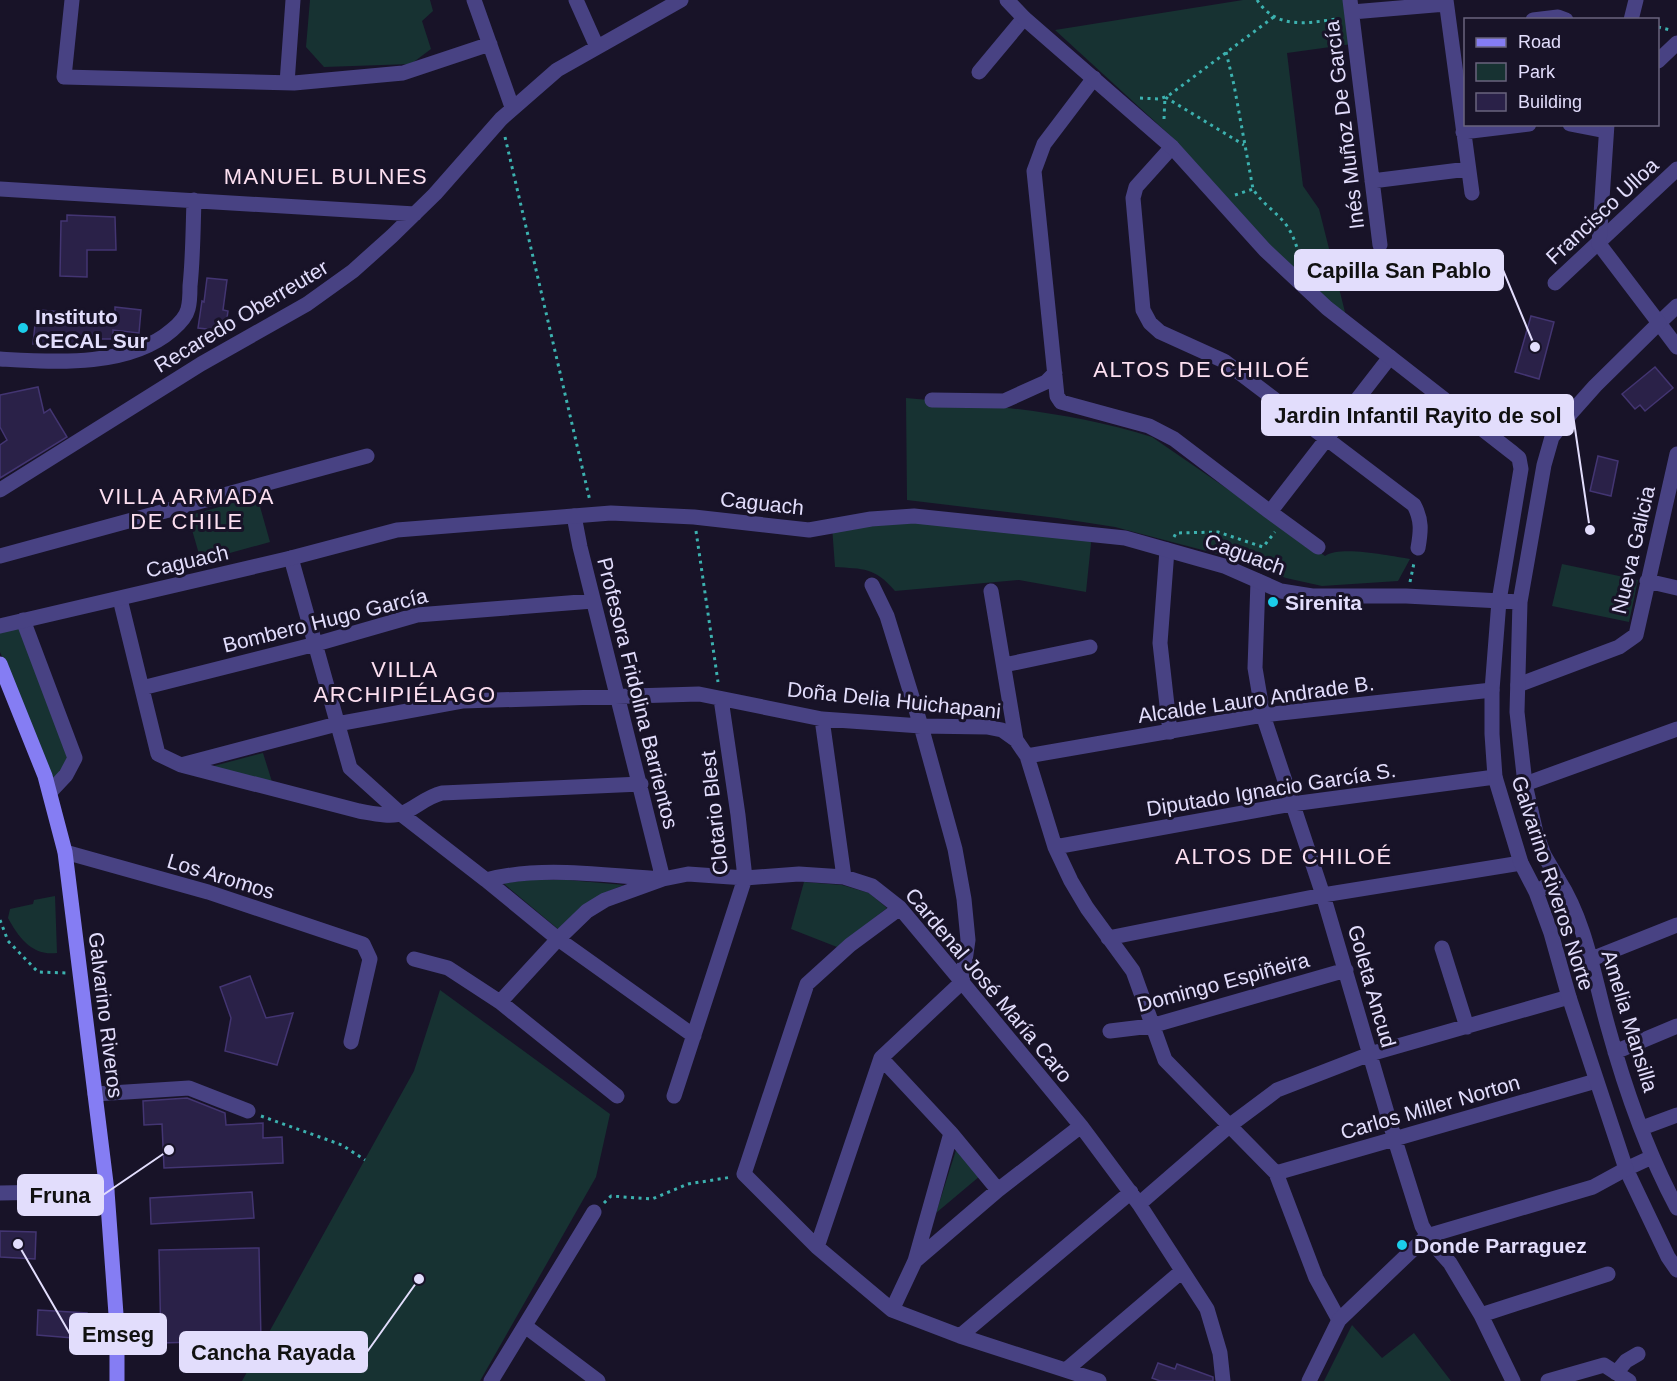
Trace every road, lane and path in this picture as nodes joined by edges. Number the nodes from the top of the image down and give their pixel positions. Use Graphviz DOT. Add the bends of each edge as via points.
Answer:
graph roads {
  1 [pos="72,0"];
  2 [pos="294,0"];
  3 [pos="474,0"];
  4 [pos="576,0"];
  5 [pos="681,0"];
  6 [pos="1007,0"];
  7 [pos="1257,0"];
  8 [pos="1636,0"];
  9 [pos="1446,2"];
  10 [pos="1352,10"];
  11 [pos="1275,16"];
  12 [pos="1024,18"];
  13 [pos="1545,18"];
  14 [pos="1562,18"];
  15 [pos="1632,18"];
  16 [pos="1464,28"];
  17 [pos="1449,30"];
  18 [pos="1677,43"];
  19 [pos="490,44"];
  20 [pos="597,47"];
  21 [pos="1226,52"];
  22 [pos="1659,60"];
  23 [pos="979,72"];
  24 [pos="1094,78"];
  25 [pos="287,83"];
  26 [pos="1131,97"];
  27 [pos="1165,97"];
  28 [pos="512,107"];
  29 [pos="501,119"];
  30 [pos="1513,126"];
  31 [pos="1588,126"];
  32 [pos="1606,128"];
  33 [pos="1463,132"];
  34 [pos="1244,144"];
  35 [pos="1172,147"];
  36 [pos="1468,169"];
  37 [pos="1677,169"];
  38 [pos="1372,181"];
  39 [pos="0,189"];
  40 [pos="1472,193"];
  41 [pos="194,200"];
  42 [pos="415,214"];
  43 [pos="1599,244"];
  44 [pos="1380,245"];
  45 [pos="1301,263"];
  46 [pos="1555,283"];
  47 [pos="1677,306"];
  48 [pos="1659,323"];
  49 [pos="1677,347"];
  50 [pos="1390,357"];
  51 [pos="0,359"];
  52 [pos="1055,373"];
  53 [pos="932,400"];
  54 [pos="1327,439"];
  55 [pos="1677,454"];
  56 [pos="367,456"];
  57 [pos="0,490"];
  58 [pos="1270,512"];
  59 [pos="594,514"];
  60 [pos="573,516"];
  61 [pos="694,518"];
  62 [pos="1283,522"];
  63 [pos="1318,547"];
  64 [pos="1418,548"];
  65 [pos="1167,550"];
  66 [pos="0,556"];
  67 [pos="291,558"];
  68 [pos="1258,581"];
  69 [pos="1647,581"];
  70 [pos="872,585"];
  71 [pos="1677,588"];
  72 [pos="991,591"];
  73 [pos="1406,596"];
  74 [pos="120,599"];
  75 [pos="593,601"];
  76 [pos="1499,601"];
  77 [pos="1520,602"];
  78 [pos="23,620"];
  79 [pos="0,626"];
  80 [pos="316,644"];
  81 [pos="1090,648"];
  82 [pos="0,664"];
  83 [pos="1004,665"];
  84 [pos="1518,685"];
  85 [pos="142,688"];
  86 [pos="1492,690"];
  87 [pos="617,696"];
  88 [pos="721,699"];
  89 [pos="1263,715"];
  90 [pos="822,719"];
  91 [pos="337,724"];
  92 [pos="921,726"];
  93 [pos="1677,729"];
  94 [pos="1170,732"];
  95 [pos="1016,740"];
  96 [pos="1027,756"];
  97 [pos="181,765"];
  98 [pos="1495,777"];
  99 [pos="641,784"];
  100 [pos="1525,784"];
  101 [pos="50,792"];
  102 [pos="1292,804"];
  103 [pos="401,814"];
  104 [pos="1055,847"];
  105 [pos="65,852"];
  106 [pos="1521,863"];
  107 [pos="844,877"];
  108 [pos="745,878"];
  109 [pos="663,879"];
  110 [pos="1558,879"];
  111 [pos="486,880"];
  112 [pos="1536,892"];
  113 [pos="1323,895"];
  114 [pos="900,908"];
  115 [pos="0,920"];
  116 [pos="1677,925"];
  117 [pos="1108,938"];
  118 [pos="558,939"];
  119 [pos="1442,948"];
  120 [pos="414,959"];
  121 [pos="1589,960"];
  122 [pos="1346,970"];
  123 [pos="80,973"];
  124 [pos="962,982"];
  125 [pos="1569,996"];
  126 [pos="500,1002"];
  127 [pos="1151,1026"];
  128 [pos="1677,1026"];
  129 [pos="1467,1027"];
  130 [pos="1110,1031"];
  131 [pos="694,1036"];
  132 [pos="351,1042"];
  133 [pos="1614,1052"];
  134 [pos="1371,1054"];
  135 [pos="881,1058"];
  136 [pos="1596,1081"];
  137 [pos="95,1094"];
  138 [pos="617,1096"];
  139 [pos="674,1096"];
  140 [pos="248,1111"];
  141 [pos="1677,1115"];
  142 [pos="1081,1126"];
  143 [pos="1229,1126"];
  144 [pos="1642,1128"];
  145 [pos="951,1133"];
  146 [pos="1395,1140"];
  147 [pos="1652,1157"];
  148 [pos="365,1160"];
  149 [pos="1626,1169"];
  150 [pos="1276,1173"];
  151 [pos="744,1174"];
  152 [pos="998,1190"];
  153 [pos="107,1191"];
  154 [pos="0,1193"];
  155 [pos="1135,1198"];
  156 [pos="1677,1208"];
  157 [pos="594,1212"];
  158 [pos="1427,1236"];
  159 [pos="817,1247"];
  160 [pos="915,1261"];
  161 [pos="1677,1270"];
  162 [pos="1182,1271"];
  163 [pos="1608,1274"];
  164 [pos="892,1310"];
  165 [pos="1481,1315"];
  166 [pos="1339,1320"];
  167 [pos="525,1326"];
  168 [pos="960,1336"];
  169 [pos="1638,1354"];
  170 [pos="1066,1370"];
  171 [pos="1616,1373"];
  172 [pos="117,1381"];
  173 [pos="491,1381"];
  174 [pos="598,1381"];
  175 [pos="1100,1381"];
  176 [pos="1223,1381"];
  177 [pos="1310,1381"];
  178 [pos="1513,1381"];
  179 [pos="1548,1381"];
  1 -- 25 [label="street" via="64,76"];
  2 -- 25 [label="street"];
  3 -- 19 [label="street"];
  4 -- 20 [label="street"];
  5 -- 20 [label="street, Recaredo Oberreuter"];
  6 -- 12 [label="street, Galvarino Riveros Norte"];
  7 -- 11 [label="path"];
  8 -- 15 [label="street"];
  9 -- 10 [label="street"];
  9 -- 17 [label="street"];
  10 -- 11 [label="path" via="1292,24"];
  10 -- 38 [label="street, Inés Muñoz De García"];
  11 -- 21 [label="path"];
  12 -- 23 [label="street"];
  12 -- 24 [label="street, Galvarino Riveros Norte"];
  13 -- 14 [label="street"];
  16 -- 17 [label="street"];
  17 -- 33 [label="street"];
  18 -- 22 [label="street"];
  19 -- 25 [label="street" via="403,73"];
  19 -- 28 [label="street"];
  20 -- 28 [label="street, Recaredo Oberreuter" via="557,70"];
  21 -- 27 [label="path"];
  21 -- 34 [label="path"];
  24 -- 35 [label="street, Galvarino Riveros Norte"];
  24 -- 52 [label="street" via="1044,144 1034,171"];
  26 -- 27 [label="path"];
  27 -- 34 [label="path"];
  28 -- 29 [label="street, Recaredo Oberreuter"];
  29 -- 42 [label="street, Recaredo Oberreuter"];
  29 -- 59 [label="path"];
  30 -- 33 [label="street"];
  31 -- 32 [label="street"];
  32 -- 43 [label="street"];
  33 -- 36 [label="street"];
  34 -- 45 [label="path" via="1253,189 1291,232"];
  35 -- 50 [label="street, Galvarino Riveros Norte" via="1265,250 1327,308"];
  35 -- 54 [label="street" via="1136,187 1133,198 1143,310 1160,332 1224,361"];
  36 -- 38 [label="street"];
  36 -- 40 [label="street"];
  37 -- 43 [label="street, Francisco Ulloa"];
  38 -- 44 [label="street, Inés Muñoz De García"];
  39 -- 41 [label="street"];
  41 -- 42 [label="street"];
  41 -- 51 [label="street" via="188,311 165,336 100,359"];
  42 -- 57 [label="street, Recaredo Oberreuter" via="359,265 307,304 201,364"];
  43 -- 46 [label="street, Francisco Ulloa"];
  43 -- 48 [label="street"];
  47 -- 48 [label="street, Amelia Mansilla"];
  48 -- 49 [label="street"];
  48 -- 77 [label="street, Amelia Mansilla" via="1595,386 1552,437"];
  50 -- 54 [label="street"];
  50 -- 76 [label="street, Galvarino Riveros Norte" via="1519,458 1521,469"];
  52 -- 53 [label="street" via="1046,382 1004,401"];
  52 -- 58 [label="street" via="1061,402 1149,426 1174,439"];
  54 -- 58 [label="street"];
  54 -- 64 [label="street" via="1414,505 1420,517"];
  55 -- 69 [label="street, Nueva Galicia"];
  56 -- 66 [label="street"];
  58 -- 62 [label="street"];
  59 -- 60 [label="street, Caguach"];
  59 -- 61 [label="street, Caguach"];
  60 -- 67 [label="street, Caguach" via="398,530"];
  60 -- 75 [label="street, Profesora Fridolina Barrientos"];
  61 -- 65 [label="street, Caguach" via="809,530 914,516 1125,538"];
  61 -- 88 [label="path"];
  62 -- 63 [label="street"];
  62 -- 65 [label="path" via="1263,547 1218,532 1176,532"];
  64 -- 73 [label="path"];
  65 -- 68 [label="street, Caguach" via="1224,566"];
  65 -- 94 [label="street" via="1160,643"];
  67 -- 74 [label="street, Caguach"];
  67 -- 80 [label="street"];
  68 -- 73 [label="street, Caguach" via="1281,591 1312,596"];
  68 -- 89 [label="street, Goleta Ancud" via="1255,668"];
  69 -- 71 [label="street"];
  69 -- 84 [label="street, Nueva Galicia" via="1635,635 1619,647"];
  70 -- 92 [label="street" via="887,616"];
  72 -- 83 [label="street"];
  73 -- 76 [label="street, Caguach"];
  74 -- 78 [label="street, Caguach"];
  74 -- 85 [label="street"];
  75 -- 80 [label="street, Bombero Hugo García" via="417,615"];
  75 -- 87 [label="street, Profesora Fridolina Barrientos"];
  76 -- 77 [label="street, Caguach"];
  76 -- 86 [label="street, Galvarino Riveros Norte"];
  77 -- 84 [label="street, Amelia Mansilla"];
  78 -- 79 [label="street, Caguach"];
  78 -- 101 [label="street" via="75,758"];
  80 -- 85 [label="street, Bombero Hugo García"];
  80 -- 91 [label="street"];
  81 -- 83 [label="street"];
  82 -- 101 [label="main road, Galvarino Riveros"];
  83 -- 95 [label="street"];
  84 -- 100 [label="street, Amelia Mansilla" via="1516,712"];
  85 -- 97 [label="street" via="158,754"];
  86 -- 89 [label="street, Alcalde Lauro Andrade B."];
  86 -- 98 [label="street, Galvarino Riveros Norte"];
  87 -- 88 [label="street, Doña Delia Huichapani" via="699,694"];
  87 -- 91 [label="street, Doña Delia Huichapani" via="462,701"];
  87 -- 99 [label="street, Profesora Fridolina Barrientos"];
  88 -- 90 [label="street, Doña Delia Huichapani"];
  88 -- 108 [label="street, Clotario Blest"];
  89 -- 94 [label="street, Alcalde Lauro Andrade B."];
  89 -- 102 [label="street, Goleta Ancud"];
  90 -- 92 [label="street, Doña Delia Huichapani"];
  90 -- 107 [label="street"];
  91 -- 97 [label="street, Doña Delia Huichapani"];
  91 -- 103 [label="street" via="350,768"];
  92 -- 95 [label="street, Doña Delia Huichapani" via="987,727 1002,730"];
  92 -- 124 [label="street" via="955,849 964,899 968,940"];
  93 -- 100 [label="street"];
  94 -- 96 [label="street, Alcalde Lauro Andrade B."];
  95 -- 96 [label="street"];
  96 -- 104 [label="street"];
  97 -- 103 [label="street" via="359,812"];
  98 -- 102 [label="street, Diputado Ignacio García S."];
  98 -- 106 [label="street, Galvarino Riveros Norte"];
  99 -- 103 [label="street" via="442,793 425,798"];
  99 -- 109 [label="street, Profesora Fridolina Barrientos"];
  100 -- 110 [label="street, Amelia Mansilla" via="1536,833"];
  101 -- 105 [label="main road, Galvarino Riveros"];
  102 -- 104 [label="street, Diputado Ignacio García S."];
  102 -- 113 [label="street, Goleta Ancud"];
  103 -- 111 [label="street"];
  104 -- 117 [label="street" via="1071,881"];
  105 -- 123 [label="main road, Galvarino Riveros"];
  105 -- 132 [label="street, Los Aromos" via="208,892 363,944 370,958"];
  106 -- 112 [label="street, Galvarino Riveros Norte"];
  106 -- 113 [label="street"];
  107 -- 108 [label="street, Cardenal José María Caro" via="799,874"];
  107 -- 114 [label="street, Cardenal José María Caro" via="872,886"];
  108 -- 109 [label="street, Cardenal José María Caro" via="688,874"];
  108 -- 131 [label="street, Clotario Blest"];
  109 -- 111 [label="street" via="511,873"];
  109 -- 118 [label="street, Cardenal José María Caro" via="605,900 587,911"];
  110 -- 112 [label="street"];
  110 -- 121 [label="street, Amelia Mansilla" via="1572,903"];
  111 -- 118 [label="street"];
  112 -- 125 [label="street, Galvarino Riveros Norte"];
  113 -- 117 [label="street"];
  113 -- 122 [label="street, Goleta Ancud"];
  114 -- 124 [label="street, Cardenal José María Caro"];
  114 -- 151 [label="street" via="807,984"];
  115 -- 123 [label="path" via="8,941 38,972"];
  116 -- 121 [label="street"];
  117 -- 127 [label="street" via="1133,971"];
  118 -- 126 [label="street, Cardenal José María Caro"];
  118 -- 131 [label="street"];
  119 -- 129 [label="street"];
  120 -- 126 [label="street" via="448,968"];
  121 -- 133 [label="street, Amelia Mansilla"];
  122 -- 127 [label="street, Domingo Espiñeira"];
  122 -- 134 [label="street, Goleta Ancud"];
  123 -- 137 [label="main road, Galvarino Riveros"];
  124 -- 135 [label="street"];
  124 -- 142 [label="street, Cardenal José María Caro"];
  125 -- 129 [label="street"];
  125 -- 136 [label="street, Galvarino Riveros Norte"];
  126 -- 138 [label="street"];
  127 -- 130 [label="street, Domingo Espiñeira"];
  127 -- 143 [label="street" via="1165,1060"];
  128 -- 133 [label="street"];
  129 -- 134 [label="street"];
  131 -- 139 [label="street, Clotario Blest"];
  133 -- 144 [label="street, Amelia Mansilla"];
  134 -- 143 [label="street" via="1277,1090"];
  134 -- 146 [label="street, Goleta Ancud"];
  135 -- 145 [label="street"];
  135 -- 159 [label="street"];
  136 -- 146 [label="street, Carlos Miller Norton"];
  136 -- 149 [label="street, Galvarino Riveros Norte"];
  137 -- 140 [label="street" via="189,1088"];
  137 -- 153 [label="main road, Galvarino Riveros"];
  140 -- 148 [label="path" via="342,1145"];
  141 -- 144 [label="street"];
  142 -- 152 [label="street"];
  142 -- 155 [label="street, Cardenal José María Caro"];
  143 -- 150 [label="street"];
  143 -- 155 [label="street"];
  144 -- 147 [label="street, Amelia Mansilla"];
  145 -- 152 [label="street"];
  145 -- 160 [label="street"];
  146 -- 150 [label="street, Carlos Miller Norton"];
  146 -- 158 [label="street, Goleta Ancud"];
  147 -- 149 [label="street"];
  147 -- 156 [label="street, Amelia Mansilla"];
  149 -- 158 [label="street" via="1593,1187"];
  149 -- 161 [label="street, Galvarino Riveros Norte"];
  150 -- 166 [label="street" via="1316,1278"];
  151 -- 157 [label="path" via="688,1184 652,1199 611,1196"];
  151 -- 159 [label="street"];
  152 -- 160 [label="street"];
  153 -- 154 [label="street"];
  153 -- 172 [label="main road, Galvarino Riveros"];
  155 -- 162 [label="street, Cardenal José María Caro"];
  155 -- 168 [label="street"];
  157 -- 167 [label="street"];
  158 -- 165 [label="street, Goleta Ancud" via="1450,1263"];
  158 -- 166 [label="street"];
  159 -- 164 [label="street"];
  160 -- 164 [label="street"];
  162 -- 170 [label="street"];
  162 -- 176 [label="street, Cardenal José María Caro" via="1207,1310 1220,1353"];
  163 -- 165 [label="street"];
  164 -- 168 [label="street"];
  165 -- 178 [label="street, Goleta Ancud"];
  166 -- 177 [label="street"];
  167 -- 173 [label="street"];
  167 -- 174 [label="street"];
  168 -- 170 [label="street"];
  169 -- 171 [label="street"];
  170 -- 175 [label="street"];
  171 -- 179 [label="street"];
}
